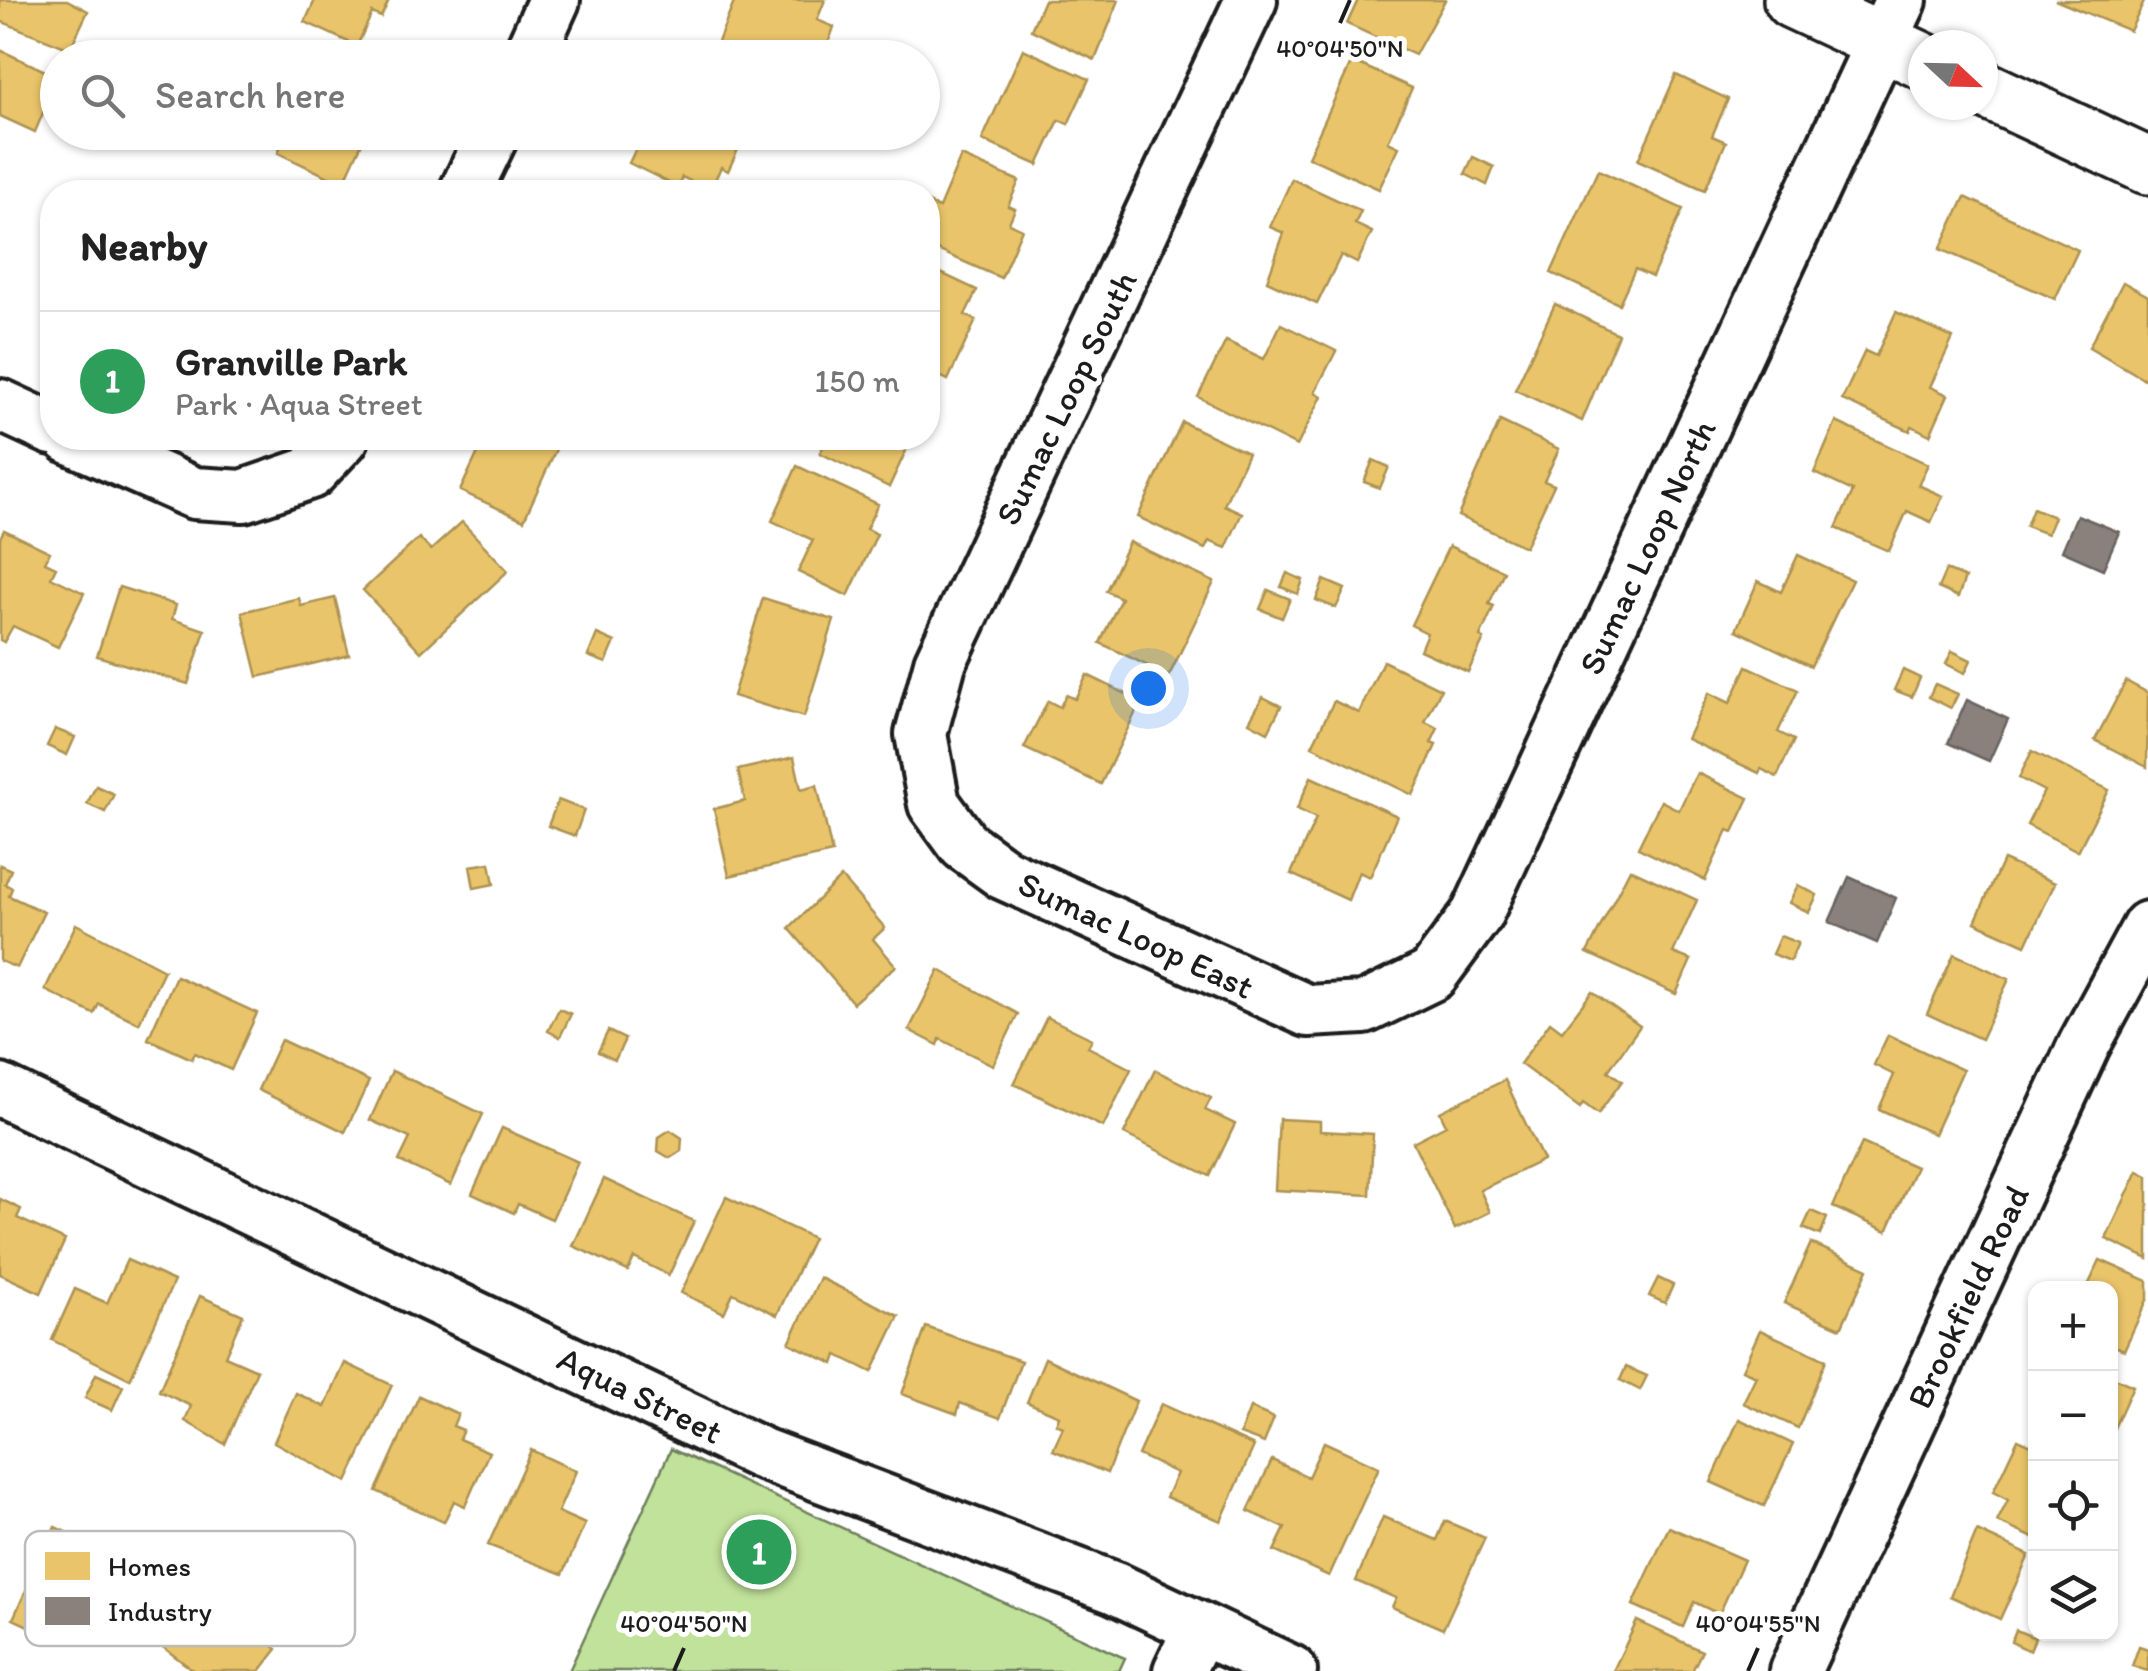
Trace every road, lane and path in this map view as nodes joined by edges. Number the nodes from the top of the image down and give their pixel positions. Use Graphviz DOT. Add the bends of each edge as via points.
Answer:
graph roads {
  1 [pos="554,0"];
  2 [pos="1251,0"];
  3 [pos="1792,0"];
  4 [pos="1902,35"];
  5 [pos="536,40"];
  6 [pos="1998,96"];
  7 [pos="486,150"];
  8 [pos="2148,166"];
  9 [pos="472,180"];
  10 [pos="0,405"];
  11 [pos="40,424"];
  12 [pos="97,450"];
  13 [pos="331,450"];
  14 [pos="934,804"];
  15 [pos="2148,927"];
  16 [pos="1364,1008"];
  17 [pos="0,1090"];
  18 [pos="1189,1650"];
  19 [pos="1292,1671"];
  20 [pos="1794,1671"];
  1 -- 5 [label="street"];
  2 -- 14 [label="street, Sumac Loop South" via="940,664 920,734"];
  3 -- 4 [label="street"];
  4 -- 16 [label="street, Sumac Loop North" via="1477,914 1432,975"];
  6 -- 8 [label="street"];
  7 -- 9 [label="street"];
  10 -- 11 [label="street"];
  12 -- 13 [label="street" via="194,493 244,496 310,473"];
  14 -- 16 [label="street, Sumac Loop East" via="964,845 1004,874 1308,1012"];
  15 -- 20 [label="street, Brookfield Road" via="2084,1044"];
  17 -- 18 [label="street, Aqua Street" via="760,1452 1115,1588"];
  18 -- 19 [label="street, Aqua Street"];
}
